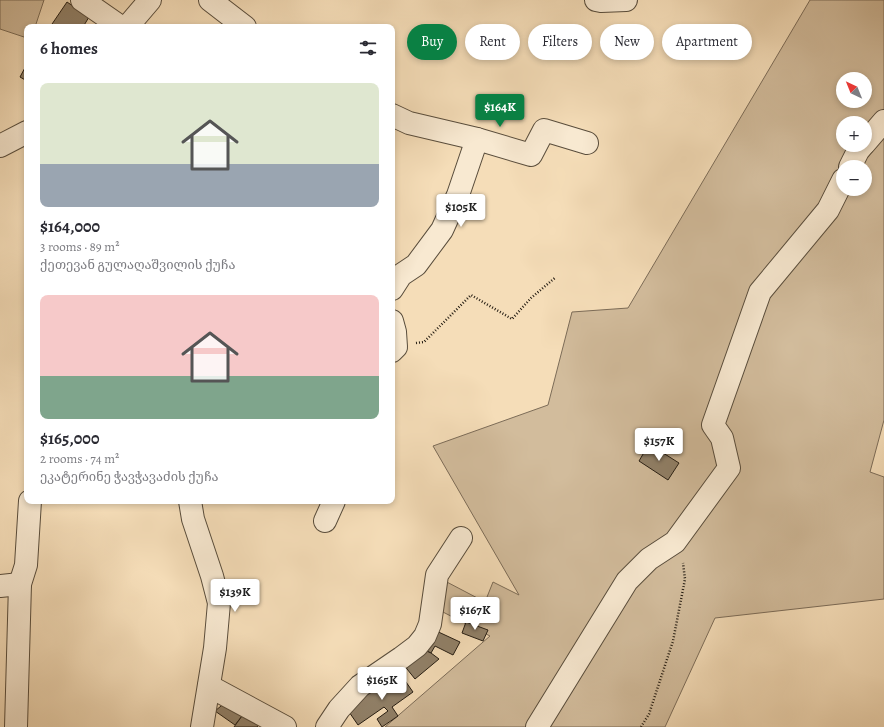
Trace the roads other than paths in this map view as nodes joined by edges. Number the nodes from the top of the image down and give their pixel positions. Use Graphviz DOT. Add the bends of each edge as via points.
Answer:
graph roads {
  1 [pos="82,0"];
  2 [pos="150,0"];
  3 [pos="210,0"];
  4 [pos="596,0"];
  5 [pos="626,0"];
  6 [pos="117,24"];
  7 [pos="130,24"];
  8 [pos="241,24"];
  9 [pos="395,116"];
  10 [pos="884,122"];
  11 [pos="24,134"];
  12 [pos="872,135"];
  13 [pos="477,139"];
  14 [pos="587,143"];
  15 [pos="0,146"];
  16 [pos="836,194"];
  17 [pos="395,277"];
  18 [pos="30,504"];
  19 [pos="190,504"];
  20 [pos="333,504"];
  21 [pos="325,521"];
  22 [pos="461,538"];
  23 [pos="10,585"];
  24 [pos="209,686"];
  25 [pos="16,727"];
  26 [pos="202,727"];
  27 [pos="285,727"];
  28 [pos="327,727"];
  29 [pos="537,727"];
  1 -- 6 [label="street"];
  2 -- 7 [label="street"];
  3 -- 8 [label="street"];
  4 -- 5 [label="street"];
  9 -- 13 [label="street"];
  10 -- 12 [label="street"];
  11 -- 15 [label="street"];
  13 -- 14 [label="street" via="531,155 544,130"];
  13 -- 17 [label="street" via="458,195 442,230 416,265"];
  16 -- 29 [label="street" via="828,210 760,292 713,425 722,438 729,468 674,542 649,559 627,581"];
  18 -- 23 [label="street" via="26,565"];
  19 -- 24 [label="street" via="219,603"];
  20 -- 21 [label="street"];
  22 -- 28 [label="street" via="438,575 430,624 417,646 360,686"];
  23 -- 25 [label="street"];
  24 -- 26 [label="street"];
  24 -- 27 [label="street"];
}
